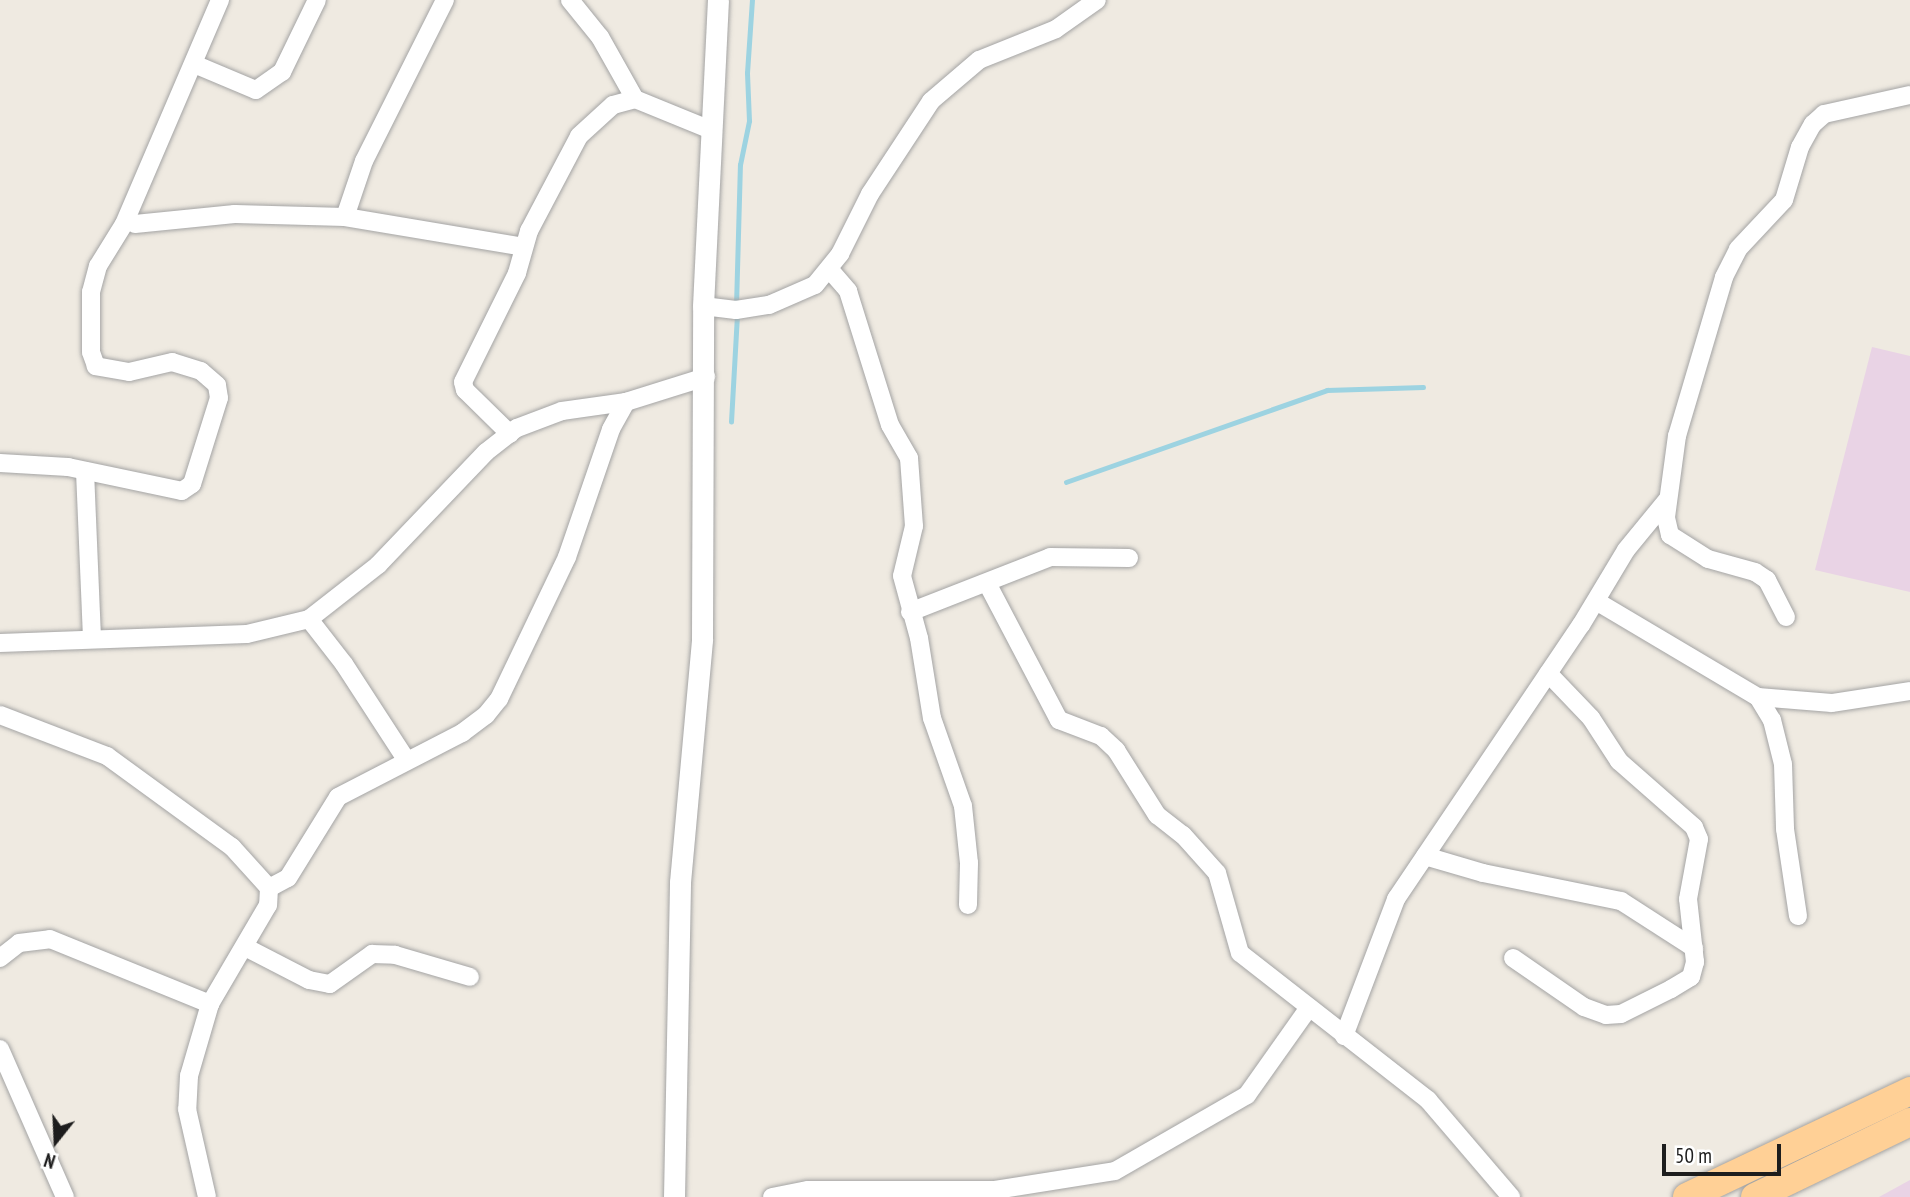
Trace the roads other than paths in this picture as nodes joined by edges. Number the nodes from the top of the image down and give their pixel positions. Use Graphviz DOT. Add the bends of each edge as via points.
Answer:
graph roads {
  1 [pos="220,0"];
  2 [pos="317,0"];
  3 [pos="445,0"];
  4 [pos="570,0"];
  5 [pos="718,0"];
  6 [pos="1097,0"];
  7 [pos="194,64"];
  8 [pos="1910,95"];
  9 [pos="635,99"];
  10 [pos="711,130"];
  11 [pos="345,217"];
  12 [pos="135,224"];
  13 [pos="524,247"];
  14 [pos="830,270"];
  15 [pos="703,306"];
  16 [pos="706,377"];
  17 [pos="626,402"];
  18 [pos="510,434"];
  19 [pos="0,463"];
  20 [pos="85,471"];
  21 [pos="1667,500"];
  22 [pos="1129,558"];
  23 [pos="987,583"];
  24 [pos="1596,601"];
  25 [pos="910,612"];
  26 [pos="1786,617"];
  27 [pos="309,619"];
  28 [pos="92,636"];
  29 [pos="0,643"];
  30 [pos="1548,673"];
  31 [pos="1910,691"];
  32 [pos="1758,697"];
  33 [pos="0,715"];
  34 [pos="405,758"];
  35 [pos="1425,856"];
  36 [pos="269,888"];
  37 [pos="968,905"];
  38 [pos="1798,916"];
  39 [pos="245,947"];
  40 [pos="1694,948"];
  41 [pos="0,958"];
  42 [pos="1513,958"];
  43 [pos="470,977"];
  44 [pos="210,1004"];
  45 [pos="1308,1009"];
  46 [pos="1344,1036"];
  47 [pos="0,1049"];
  48 [pos="1910,1091"];
  49 [pos="1910,1122"];
  50 [pos="994,1193"];
  51 [pos="65,1197"];
  52 [pos="207,1197"];
  53 [pos="674,1197"];
  54 [pos="772,1197"];
  55 [pos="1511,1197"];
  56 [pos="1687,1197"];
  57 [pos="1755,1197"];
  1 -- 7 [label="street"];
  2 -- 7 [label="street" via="282,72 256,90"];
  3 -- 11 [label="street" via="363,161"];
  4 -- 9 [label="street" via="600,37"];
  5 -- 10 [label="street"];
  6 -- 14 [label="street" via="1056,29 979,60 931,101 870,194"];
  7 -- 20 [label="street" via="124,224 98,266 91,292 91,352 96,366 109,371 129,372 172,362 188,366 211,377 219,398 188,489"];
  8 -- 21 [label="street" via="1824,114 1813,124 1800,147 1784,200 1738,249 1724,277 1677,436"];
  9 -- 10 [label="street"];
  9 -- 13 [label="street" via="613,104 579,136 549,187"];
  10 -- 15 [label="street"];
  11 -- 12 [label="street" via="235,214"];
  11 -- 13 [label="street"];
  13 -- 18 [label="street" via="497,318 463,382 465,390"];
  14 -- 15 [label="street" via="800,293 769,305 736,310"];
  14 -- 25 [label="street" via="848,291 890,425 909,458 914,526 902,576"];
  15 -- 16 [label="street"];
  16 -- 17 [label="street"];
  16 -- 53 [label="street" via="702,639 680,882"];
  17 -- 18 [label="street" via="562,411"];
  17 -- 34 [label="street" via="611,429 567,557 499,699 461,733"];
  18 -- 27 [label="street" via="439,499 378,565"];
  19 -- 20 [label="street"];
  20 -- 28 [label="street"];
  21 -- 24 [label="street" via="1626,550"];
  21 -- 26 [label="street" via="1670,535 1708,559 1768,580"];
  22 -- 23 [label="street" via="1050,557"];
  23 -- 25 [label="street"];
  23 -- 45 [label="street" via="1049,707 1059,720 1101,736 1116,750 1157,815 1183,835 1217,873 1240,953"];
  24 -- 30 [label="street"];
  24 -- 32 [label="street"];
  25 -- 37 [label="street" via="932,718 963,806"];
  27 -- 28 [label="street" via="247,634"];
  27 -- 34 [label="street"];
  28 -- 29 [label="street"];
  30 -- 35 [label="street"];
  30 -- 40 [label="street" via="1591,718 1619,761 1694,827 1699,839 1688,899"];
  31 -- 32 [label="street" via="1832,703"];
  32 -- 38 [label="street" via="1772,720 1783,764 1785,829"];
  33 -- 36 [label="street" via="107,756 232,847"];
  34 -- 36 [label="street" via="338,797 288,878"];
  35 -- 40 [label="street" via="1483,873 1621,901"];
  35 -- 46 [label="street" via="1396,899"];
  36 -- 39 [label="street" via="268,905"];
  39 -- 43 [label="street" via="309,980 330,985 372,954 395,955"];
  39 -- 44 [label="street"];
  40 -- 42 [label="street" via="1691,976 1621,1014 1606,1015 1584,1007"];
  41 -- 44 [label="street" via="19,943 50,940"];
  44 -- 52 [label="street" via="186,1098"];
  45 -- 46 [label="street"];
  45 -- 50 [label="street" via="1247,1095 1183,1136 1115,1171"];
  46 -- 55 [label="street" via="1428,1100"];
  47 -- 51 [label="street"];
  48 -- 56 [label="main road"];
  49 -- 57 [label="main road"];
  50 -- 54 [label="street" via="808,1190"];
}
